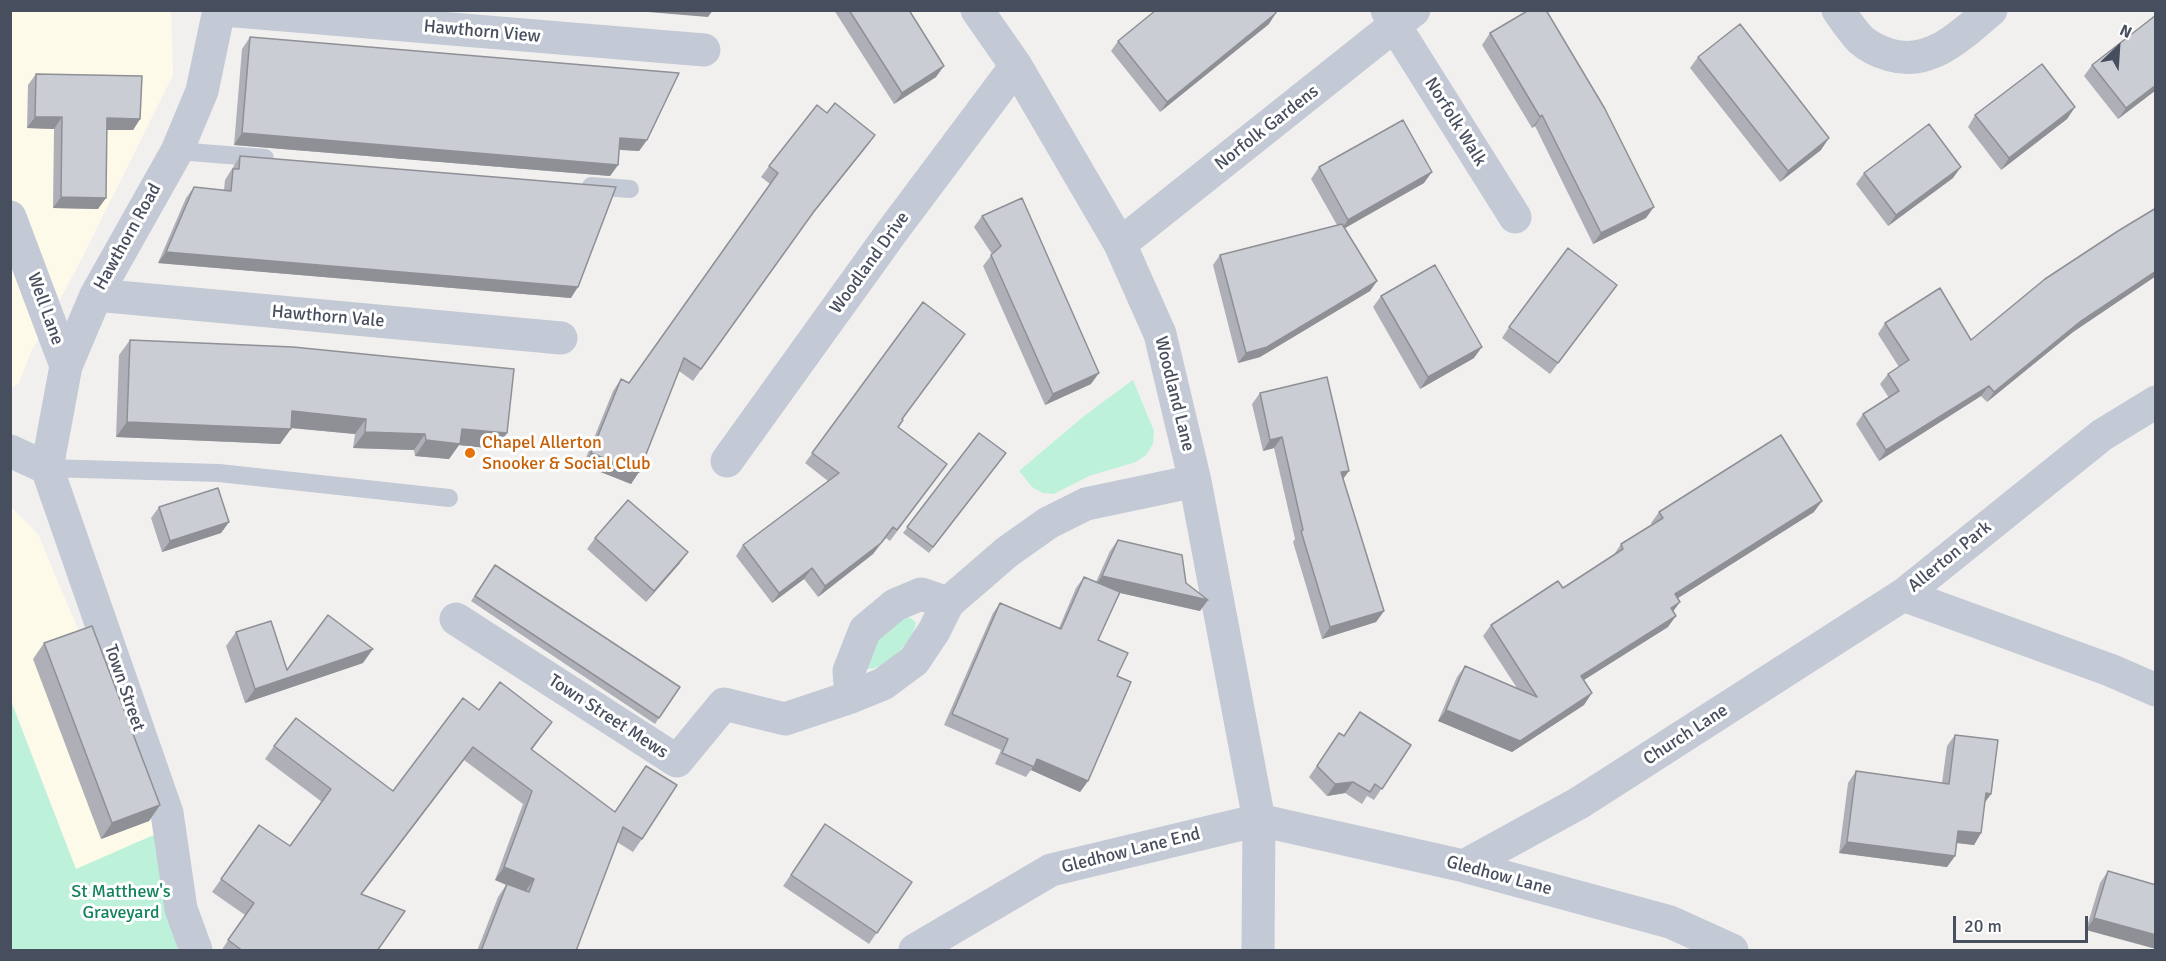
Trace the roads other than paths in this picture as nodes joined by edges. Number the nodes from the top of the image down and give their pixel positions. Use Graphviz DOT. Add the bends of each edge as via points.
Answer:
graph roads {
  1 [pos="222,10"];
  2 [pos="977,10"];
  3 [pos="1838,10"];
  4 [pos="1991,10"];
  5 [pos="1399,16"];
  6 [pos="704,50"];
  7 [pos="1016,66"];
  8 [pos="177,151"];
  9 [pos="284,160"];
  10 [pos="570,184"];
  11 [pos="630,189"];
  12 [pos="10,217"];
  13 [pos="1515,217"];
  14 [pos="1120,244"];
  15 [pos="19,259"];
  16 [pos="96,295"];
  17 [pos="561,338"];
  18 [pos="66,366"];
  19 [pos="2156,402"];
  20 [pos="10,451"];
  21 [pos="727,461"];
  22 [pos="47,468"];
  23 [pos="1195,482"];
  24 [pos="449,498"];
  25 [pos="1903,595"];
  26 [pos="948,603"];
  27 [pos="456,619"];
  28 [pos="2156,690"];
  29 [pos="851,697"];
  30 [pos="1259,820"];
  31 [pos="1464,866"];
  32 [pos="196,951"];
  33 [pos="915,951"];
  34 [pos="1258,951"];
  35 [pos="1732,951"];
  1 -- 6 [label="street, Hawthorn View"];
  1 -- 8 [label="street, Hawthorn Road" via="202,91"];
  2 -- 7 [label="street, Woodland Lane"];
  3 -- 4 [label="street" via="1862,40 1879,51 1898,57 1919,57 1938,51"];
  5 -- 13 [label="street, Norfolk Walk"];
  5 -- 14 [label="street, Norfolk Gardens"];
  7 -- 14 [label="street, Woodland Lane"];
  7 -- 21 [label="street, Woodland Drive"];
  8 -- 9 [label="lane"];
  8 -- 16 [label="street, Hawthorn Road"];
  10 -- 11 [label="lane"];
  12 -- 15 [label="street, Well Lane"];
  14 -- 23 [label="street, Woodland Lane" via="1160,334"];
  15 -- 18 [label="street, Well Lane"];
  16 -- 17 [label="street, Hawthorn Vale"];
  16 -- 18 [label="street, Hawthorn Road"];
  18 -- 22 [label="street, Hawthorn Road"];
  19 -- 25 [label="street, Allerton Park" via="2102,435"];
  20 -- 22 [label="street"];
  22 -- 24 [label="lane" via="219,473"];
  22 -- 32 [label="street, Town Street" via="167,813 181,909"];
  23 -- 26 [label="street, Town Street Mews" via="1086,504 1048,523 1006,552"];
  23 -- 30 [label="street, Woodland Lane"];
  25 -- 28 [label="street, Allerton Park"];
  25 -- 31 [label="street, Church Lane" via="1580,803"];
  26 -- 29 [label="street, Town Street Mews" via="914,661 883,684"];
  26 -- 29 [label="street" via="921,594 895,605 865,630 849,671"];
  27 -- 29 [label="street, Town Street Mews" via="678,761 724,704 785,719"];
  30 -- 31 [label="street, Gledhow Lane"];
  30 -- 33 [label="street, Gledhow Lane End" via="1051,870"];
  30 -- 34 [label="street, Woodland Lane"];
  31 -- 35 [label="street, Gledhow Lane" via="1670,922"];
}
